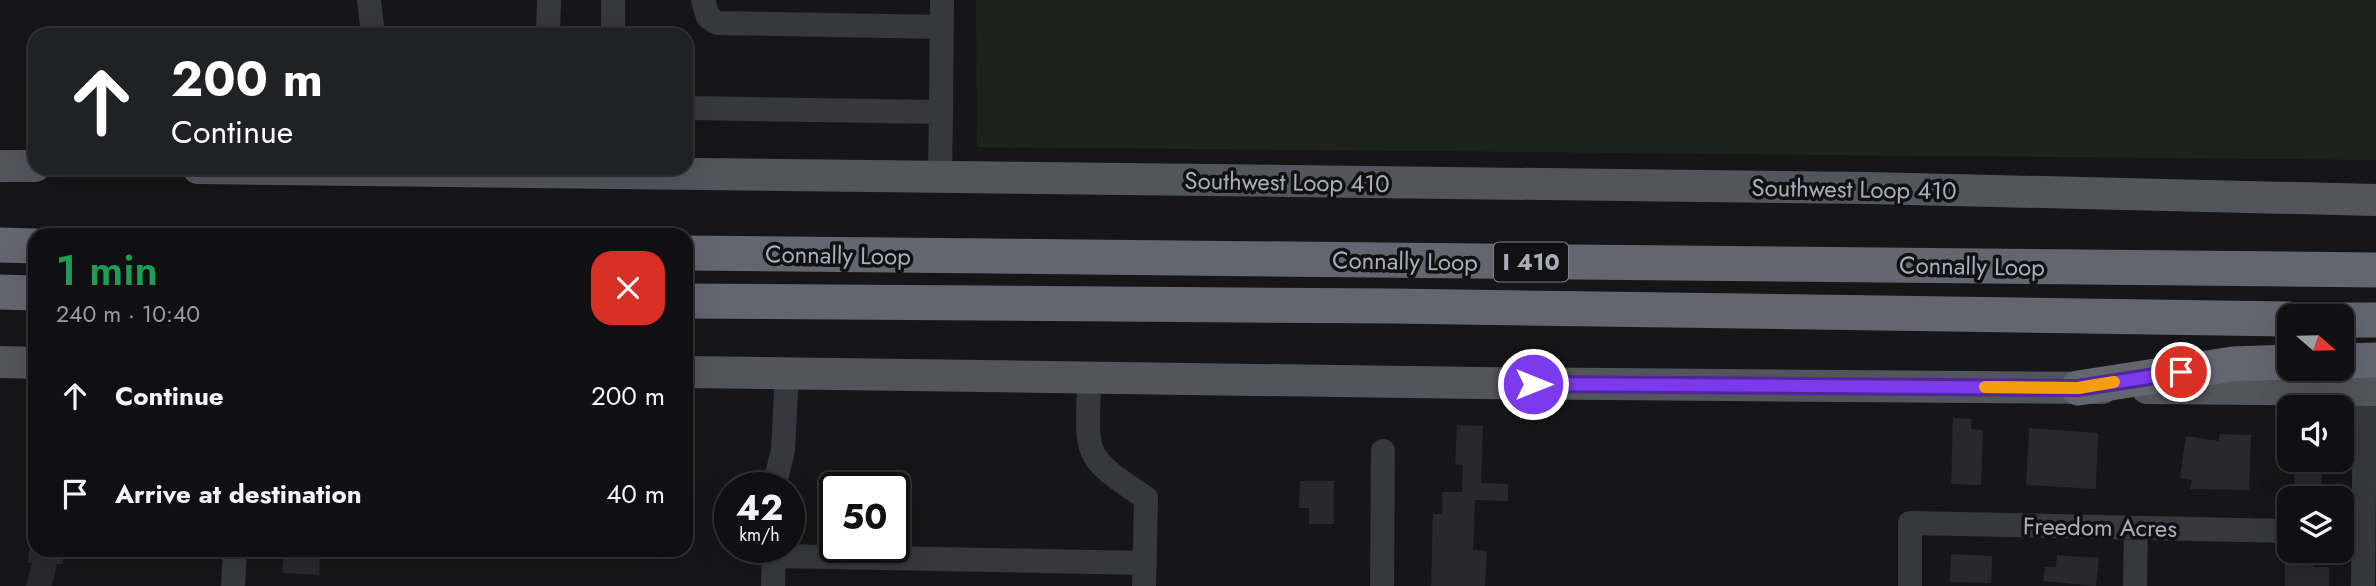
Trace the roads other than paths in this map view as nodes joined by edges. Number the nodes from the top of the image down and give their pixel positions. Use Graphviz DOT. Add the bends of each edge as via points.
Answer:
graph roads {
  1 [pos="369,0"];
  2 [pos="549,0"];
  3 [pos="613,0"];
  4 [pos="703,0"];
  5 [pos="942,0"];
  6 [pos="942,27"];
  7 [pos="372,28"];
  8 [pos="548,28"];
  9 [pos="613,28"];
  10 [pos="693,107"];
  11 [pos="941,112"];
  12 [pos="0,166"];
  13 [pos="28,166"];
  14 [pos="693,173"];
  15 [pos="940,177"];
  16 [pos="2376,200"];
  17 [pos="0,246"];
  18 [pos="28,246"];
  19 [pos="693,253"];
  20 [pos="2376,270"];
  21 [pos="0,292"];
  22 [pos="28,293"];
  23 [pos="693,301"];
  24 [pos="2277,319"];
  25 [pos="2354,320"];
  26 [pos="2376,320"];
  27 [pos="0,362"];
  28 [pos="2277,362"];
  29 [pos="28,363"];
  30 [pos="2354,369"];
  31 [pos="693,372"];
  32 [pos="787,373"];
  33 [pos="1089,378"];
  34 [pos="2372,380"];
  35 [pos="2078,388"];
  36 [pos="1383,451"];
  37 [pos="778,472"];
  38 [pos="2136,528"];
  39 [pos="2277,531"];
  40 [pos="2360,533"];
  41 [pos="805,554"];
  42 [pos="235,557"];
  43 [pos="774,563"];
  44 [pos="1144,574"];
  45 [pos="233,586"];
  46 [pos="773,586"];
  47 [pos="1382,586"];
  48 [pos="1910,586"];
  49 [pos="2135,586"];
  50 [pos="2362,586"];
  1 -- 7 [label="street"];
  2 -- 8 [label="street"];
  3 -- 9 [label="street"];
  4 -- 6 [label="street" via="708,17 718,23"];
  5 -- 6 [label="street"];
  6 -- 11 [label="street"];
  10 -- 11 [label="street"];
  11 -- 15 [label="street"];
  12 -- 13 [label="main road"];
  14 -- 15 [label="main road, Southwest Loop 410"];
  15 -- 16 [label="main road, Southwest Loop 410" via="1869,188"];
  17 -- 18 [label="highway"];
  19 -- 20 [label="highway, Connally Loop / I 410"];
  21 -- 22 [label="highway"];
  23 -- 24 [label="highway, Connally Loop / I 410"];
  25 -- 26 [label="highway"];
  27 -- 29 [label="main road"];
  28 -- 35 [label="highway" via="2233,363"];
  30 -- 34 [label="highway"];
  31 -- 32 [label="main road"];
  32 -- 33 [label="main road"];
  32 -- 37 [label="street"];
  33 -- 35 [label="main road"];
  33 -- 44 [label="street" via="1090,450 1108,473 1146,498"];
  34 -- 35 [label="main road"];
  34 -- 40 [label="street"];
  36 -- 47 [label="street"];
  38 -- 39 [label="street, Freedom Acres"];
  38 -- 48 [label="street, Freedom Acres" via="1910,523"];
  38 -- 49 [label="street"];
  40 -- 50 [label="street"];
  41 -- 44 [label="street"];
  42 -- 45 [label="street"];
  43 -- 46 [label="street"];
}
